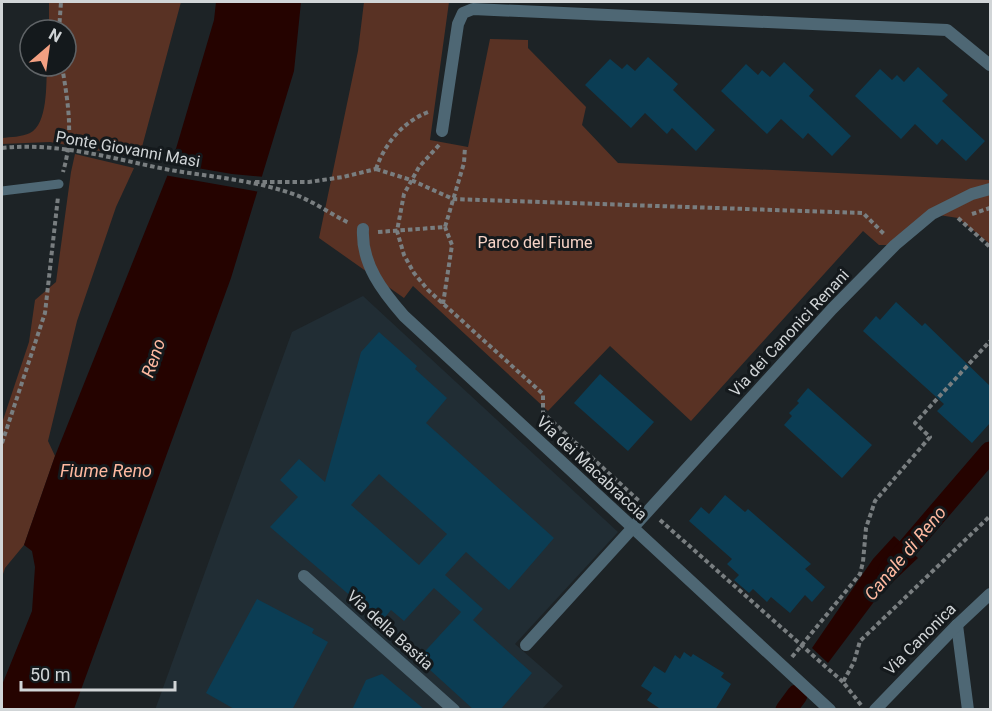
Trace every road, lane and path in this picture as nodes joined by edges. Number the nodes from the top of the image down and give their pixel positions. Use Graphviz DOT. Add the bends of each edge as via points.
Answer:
graph roads {
  1 [pos="61,2"];
  2 [pos="60,18"];
  3 [pos="990,65"];
  4 [pos="64,78"];
  5 [pos="445,107"];
  6 [pos="442,132"];
  7 [pos="465,147"];
  8 [pos="2,148"];
  9 [pos="376,169"];
  10 [pos="411,180"];
  11 [pos="249,182"];
  12 [pos="59,184"];
  13 [pos="990,189"];
  14 [pos="2,190"];
  15 [pos="453,199"];
  16 [pos="990,208"];
  17 [pos="958,218"];
  18 [pos="950,224"];
  19 [pos="445,227"];
  20 [pos="360,228"];
  21 [pos="397,231"];
  22 [pos="886,237"];
  23 [pos="990,247"];
  24 [pos="443,304"];
  25 [pos="990,341"];
  26 [pos="2,443"];
  27 [pos="640,501"];
  28 [pos="990,516"];
  29 [pos="660,520"];
  30 [pos="633,528"];
  31 [pos="304,576"];
  32 [pos="990,594"];
  33 [pos="957,625"];
  34 [pos="526,645"];
  35 [pos="801,646"];
  36 [pos="784,667"];
  37 [pos="843,682"];
  38 [pos="861,705"];
  39 [pos="830,709"];
  40 [pos="454,710"];
  41 [pos="875,710"];
  42 [pos="968,710"];
  1 -- 2 [label="path"];
  3 -- 5 [label="street" via="947,30 480,8 467,11 460,18"];
  4 -- 12 [label="path" via="70,116 67,159"];
  5 -- 6 [label="street"];
  5 -- 9 [label="path" via="414,118 399,130"];
  6 -- 10 [label="path" via="442,142"];
  7 -- 15 [label="path"];
  8 -- 11 [label="path, Ponte Giovanni Masi" via="70,149"];
  9 -- 10 [label="path"];
  9 -- 11 [label="path, Ponte Giovanni Masi" via="309,182"];
  10 -- 15 [label="path"];
  10 -- 21 [label="path" via="404,194"];
  11 -- 20 [label="path, Ponte Giovanni Masi" via="303,198"];
  12 -- 14 [label="lane"];
  12 -- 26 [label="path" via="45,313"];
  13 -- 30 [label="street, Via dei Canonici Renani" via="932,214 895,245"];
  15 -- 19 [label="path"];
  15 -- 22 [label="path" via="863,213"];
  16 -- 17 [label="path"];
  17 -- 18 [label="path"];
  17 -- 23 [label="path"];
  19 -- 21 [label="path"];
  19 -- 24 [label="path" via="452,245"];
  20 -- 30 [label="street, Via dei Macabraccia" via="368,264 385,294 404,316"];
  21 -- 24 [label="path" via="414,273"];
  24 -- 27 [label="path" via="543,394 543,412"];
  25 -- 35 [label="path" via="915,423 930,437 875,501 866,528 860,574"];
  28 -- 37 [label="path" via="860,641"];
  29 -- 35 [label="path"];
  30 -- 34 [label="street, Via dei Canonici Renani"];
  30 -- 36 [label="street, Via dei Macabraccia"];
  31 -- 40 [label="street, Via della Bastia"];
  32 -- 33 [label="street, Via Canonica"];
  33 -- 41 [label="street, Via Canonica"];
  33 -- 42 [label="street"];
  35 -- 36 [label="path"];
  35 -- 37 [label="path"];
  36 -- 39 [label="street, Via dei Macabraccia"];
  37 -- 38 [label="path"];
}
